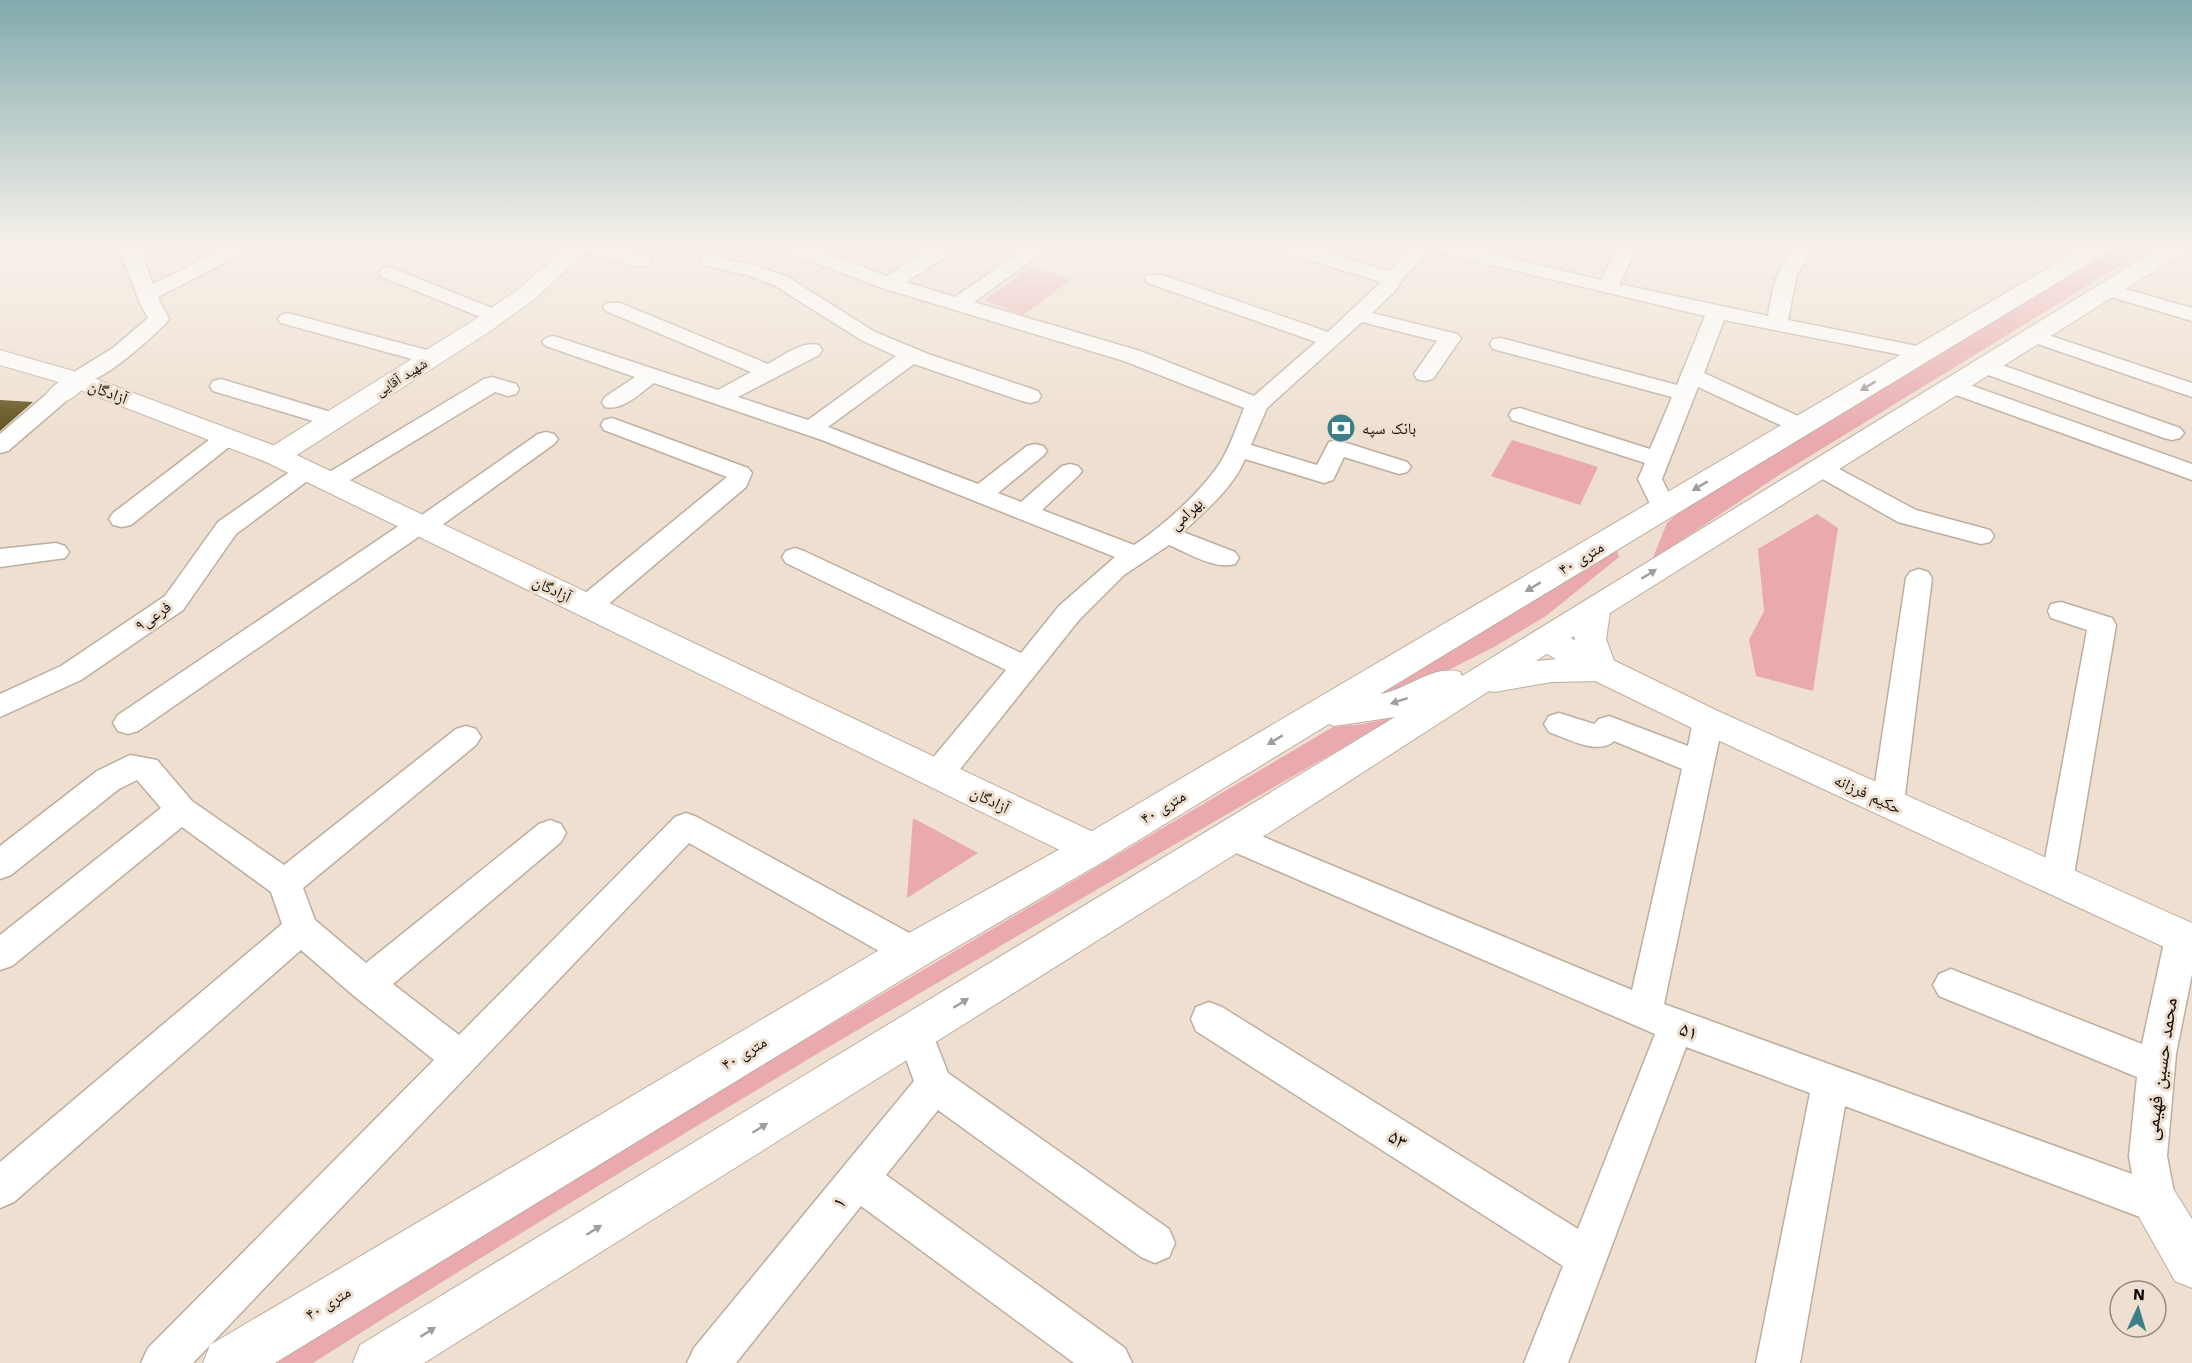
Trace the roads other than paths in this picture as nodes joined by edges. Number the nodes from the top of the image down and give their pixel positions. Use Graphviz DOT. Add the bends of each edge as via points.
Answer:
graph roads {
  1 [pos="156,312"];
  2 [pos="484,312"];
  3 [pos="501,312"];
  4 [pos="624,312"];
  5 [pos="829,312"];
  6 [pos="980,312"];
  7 [pos="1249,312"];
  8 [pos="1361,312"];
  9 [pos="1717,312"];
  10 [pos="1779,312"];
  11 [pos="1991,312"];
  12 [pos="2073,312"];
  13 [pos="1357,315"];
  14 [pos="495,316"];
  15 [pos="288,320"];
  16 [pos="1777,323"];
  17 [pos="2033,336"];
  18 [pos="1331,340"];
  19 [pos="553,342"];
  20 [pos="1501,344"];
  21 [pos="811,350"];
  22 [pos="1922,353"];
  23 [pos="912,355"];
  24 [pos="0,357"];
  25 [pos="430,358"];
  26 [pos="1985,366"];
  27 [pos="769,372"];
  28 [pos="1425,374"];
  29 [pos="652,375"];
  30 [pos="1688,385"];
  31 [pos="221,386"];
  32 [pos="1953,386"];
  33 [pos="67,389"];
  34 [pos="508,389"];
  35 [pos="2192,390"];
  36 [pos="1030,396"];
  37 [pos="719,398"];
  38 [pos="1257,405"];
  39 [pos="1520,415"];
  40 [pos="333,420"];
  41 [pos="1801,426"];
  42 [pos="810,429"];
  43 [pos="2172,433"];
  44 [pos="226,438"];
  45 [pos="546,439"];
  46 [pos="0,446"];
  47 [pos="1238,449"];
  48 [pos="1035,451"];
  49 [pos="276,456"];
  50 [pos="1658,459"];
  51 [pos="1399,468"];
  52 [pos="1820,468"];
  53 [pos="1070,471"];
  54 [pos="2192,472"];
  55 [pos="318,477"];
  56 [pos="980,495"];
  57 [pos="1664,508"];
  58 [pos="1025,512"];
  59 [pos="122,519"];
  60 [pos="420,526"];
  61 [pos="1165,534"];
  62 [pos="1981,536"];
  63 [pos="56,552"];
  64 [pos="1136,556"];
  65 [pos="795,557"];
  66 [pos="0,558"];
  67 [pos="1226,558"];
  68 [pos="1919,578"];
  69 [pos="588,606"];
  70 [pos="1596,607"];
  71 [pos="2061,611"];
  72 [pos="1546,639"];
  73 [pos="1025,667"];
  74 [pos="1601,669"];
  75 [pos="1474,684"];
  76 [pos="0,706"];
  77 [pos="1316,716"];
  78 [pos="1708,721"];
  79 [pos="128,723"];
  80 [pos="1559,724"];
  81 [pos="466,737"];
  82 [pos="1700,763"];
  83 [pos="938,774"];
  84 [pos="1888,803"];
  85 [pos="181,810"];
  86 [pos="550,833"];
  87 [pos="1231,837"];
  88 [pos="1093,849"];
  89 [pos="0,866"];
  90 [pos="2057,881"];
  91 [pos="285,883"];
  92 [pos="301,929"];
  93 [pos="2187,940"];
  94 [pos="912,952"];
  95 [pos="0,956"];
  96 [pos="366,985"];
  97 [pos="1951,985"];
  98 [pos="1209,1019"];
  99 [pos="1660,1019"];
  100 [pos="914,1032"];
  101 [pos="459,1057"];
  102 [pos="2157,1067"];
  103 [pos="1831,1083"];
  104 [pos="934,1085"];
  105 [pos="858,1179"];
  106 [pos="0,1188"];
  107 [pos="2156,1203"];
  108 [pos="1155,1243"];
  109 [pos="1587,1258"];
  110 [pos="2192,1264"];
  111 [pos="163,1363"];
  112 [pos="228,1363"];
  113 [pos="378,1363"];
  114 [pos="709,1363"];
  115 [pos="1110,1363"];
  116 [pos="1546,1363"];
  117 [pos="1778,1363"];
  1 -- 33 [label="street" via="159,319 143,335"];
  2 -- 14 [label="street"];
  3 -- 14 [label="main road, شهید آقایی"];
  4 -- 27 [label="street"];
  5 -- 23 [label="street" via="868,336"];
  6 -- 38 [label="street" via="1132,356"];
  7 -- 18 [label="street"];
  8 -- 13 [label="street, بهرامی"];
  9 -- 16 [label="street"];
  9 -- 30 [label="street"];
  10 -- 16 [label="street"];
  11 -- 22 [label="main road, ۴۰ متری"];
  12 -- 17 [label="main road"];
  13 -- 18 [label="street, بهرامی"];
  13 -- 28 [label="street" via="1450,338"];
  14 -- 25 [label="main road, شهید آقایی"];
  15 -- 25 [label="street"];
  16 -- 22 [label="street"];
  17 -- 26 [label="main road"];
  17 -- 35 [label="street"];
  18 -- 38 [label="street, بهرامی"];
  19 -- 29 [label="street"];
  20 -- 30 [label="street"];
  21 -- 27 [label="street"];
  22 -- 41 [label="main road, ۴۰ متری, one-way"];
  23 -- 36 [label="street"];
  23 -- 42 [label="street"];
  24 -- 33 [label="main road, آزادگان"];
  25 -- 40 [label="main road, شهید آقایی"];
  26 -- 32 [label="main road"];
  26 -- 43 [label="street"];
  27 -- 37 [label="street"];
  29 -- 37 [label="street"];
  29 -- 69 [label="street" via="612,414 740,473 737,482"];
  30 -- 41 [label="street"];
  30 -- 50 [label="street"];
  31 -- 40 [label="street"];
  32 -- 52 [label="main road"];
  32 -- 54 [label="street"];
  33 -- 44 [label="main road, آزادگان"];
  33 -- 46 [label="street"];
  34 -- 55 [label="street, فرعی۹" via="492,384"];
  37 -- 42 [label="street"];
  38 -- 47 [label="street, بهرامی"];
  39 -- 50 [label="street"];
  40 -- 49 [label="main road, شهید آقایی"];
  41 -- 57 [label="main road, ۴۰ متری, one-way"];
  42 -- 56 [label="street"];
  44 -- 49 [label="main road, آزادگان"];
  44 -- 59 [label="street"];
  45 -- 60 [label="street"];
  47 -- 51 [label="street" via="1324,475 1337,447"];
  47 -- 61 [label="street, بهرامی" via="1231,465 1202,501"];
  48 -- 56 [label="street"];
  49 -- 55 [label="main road, آزادگان"];
  50 -- 57 [label="street" via="1650,479"];
  52 -- 62 [label="street" via="1907,516"];
  70 -- 52 [label="main road, one-way"];
  53 -- 58 [label="street"];
  55 -- 60 [label="main road, آزادگان"];
  55 -- 76 [label="street, فرعی۹" via="227,528 174,603 71,673"];
  56 -- 58 [label="street"];
  57 -- 72 [label="main road" via="1647,530 1632,562 1552,618"];
  57 -- 77 [label="main road, ۴۰ متری, one-way"];
  58 -- 64 [label="street"];
  60 -- 69 [label="main road, آزادگان"];
  60 -- 79 [label="street"];
  61 -- 64 [label="street, بهرامی"];
  61 -- 67 [label="street"];
  63 -- 66 [label="street"];
  64 -- 73 [label="street, بهرامی" via="1115,569 1069,613"];
  65 -- 73 [label="street"];
  68 -- 84 [label="street"];
  69 -- 83 [label="main road, آزادگان"];
  70 -- 72 [label="main road"];
  70 -- 74 [label="main road" via="1589,645"];
  71 -- 90 [label="street" via="2102,625"];
  72 -- 74 [label="main road, حکیم فرزانه"];
  72 -- 75 [label="main road"];
  72 -- 77 [label="main road, one-way" via="1521,638 1461,675 1396,704"];
  73 -- 83 [label="street, بهرامی"];
  74 -- 75 [label="main road" via="1552,670"];
  74 -- 78 [label="main road, حکیم فرزانه"];
  75 -- 87 [label="main road"];
  77 -- 88 [label="main road, ۴۰ متری, one-way"];
  78 -- 82 [label="street"];
  78 -- 84 [label="main road, حکیم فرزانه"];
  80 -- 82 [label="street" via="1599,737 1609,727"];
  81 -- 91 [label="street"];
  82 -- 99 [label="street"];
  83 -- 88 [label="main road, آزادگان"];
  84 -- 90 [label="main road, حکیم فرزانه"];
  85 -- 89 [label="street" via="146,769 130,768 108,780"];
  85 -- 91 [label="street"];
  85 -- 95 [label="street"];
  86 -- 96 [label="street"];
  87 -- 99 [label="street, ۵۱"];
  100 -- 87 [label="main road, one-way"];
  88 -- 94 [label="main road, ۴۰ متری"];
  90 -- 93 [label="main road, حکیم فرزانه"];
  91 -- 92 [label="street"];
  92 -- 96 [label="street"];
  92 -- 106 [label="street"];
  93 -- 102 [label="street, محمد حسین فهیمی"];
  94 -- 101 [label="street" via="686,826"];
  94 -- 112 [label="main road, ۴۰ متری"];
  96 -- 101 [label="street"];
  97 -- 102 [label="street"];
  98 -- 109 [label="street, ۵۳"];
  99 -- 103 [label="street, ۵۱"];
  99 -- 109 [label="street"];
  100 -- 104 [label="street"];
  113 -- 100 [label="main road, one-way"];
  101 -- 111 [label="street"];
  102 -- 107 [label="street, محمد حسین فهیمی" via="2148,1156"];
  103 -- 107 [label="street, ۵۱"];
  103 -- 117 [label="street"];
  104 -- 105 [label="street, ۱"];
  104 -- 108 [label="street"];
  105 -- 114 [label="street, ۱"];
  105 -- 115 [label="street"];
  107 -- 110 [label="main road, محمد حسین فهیمی"];
  109 -- 116 [label="street"];
}
